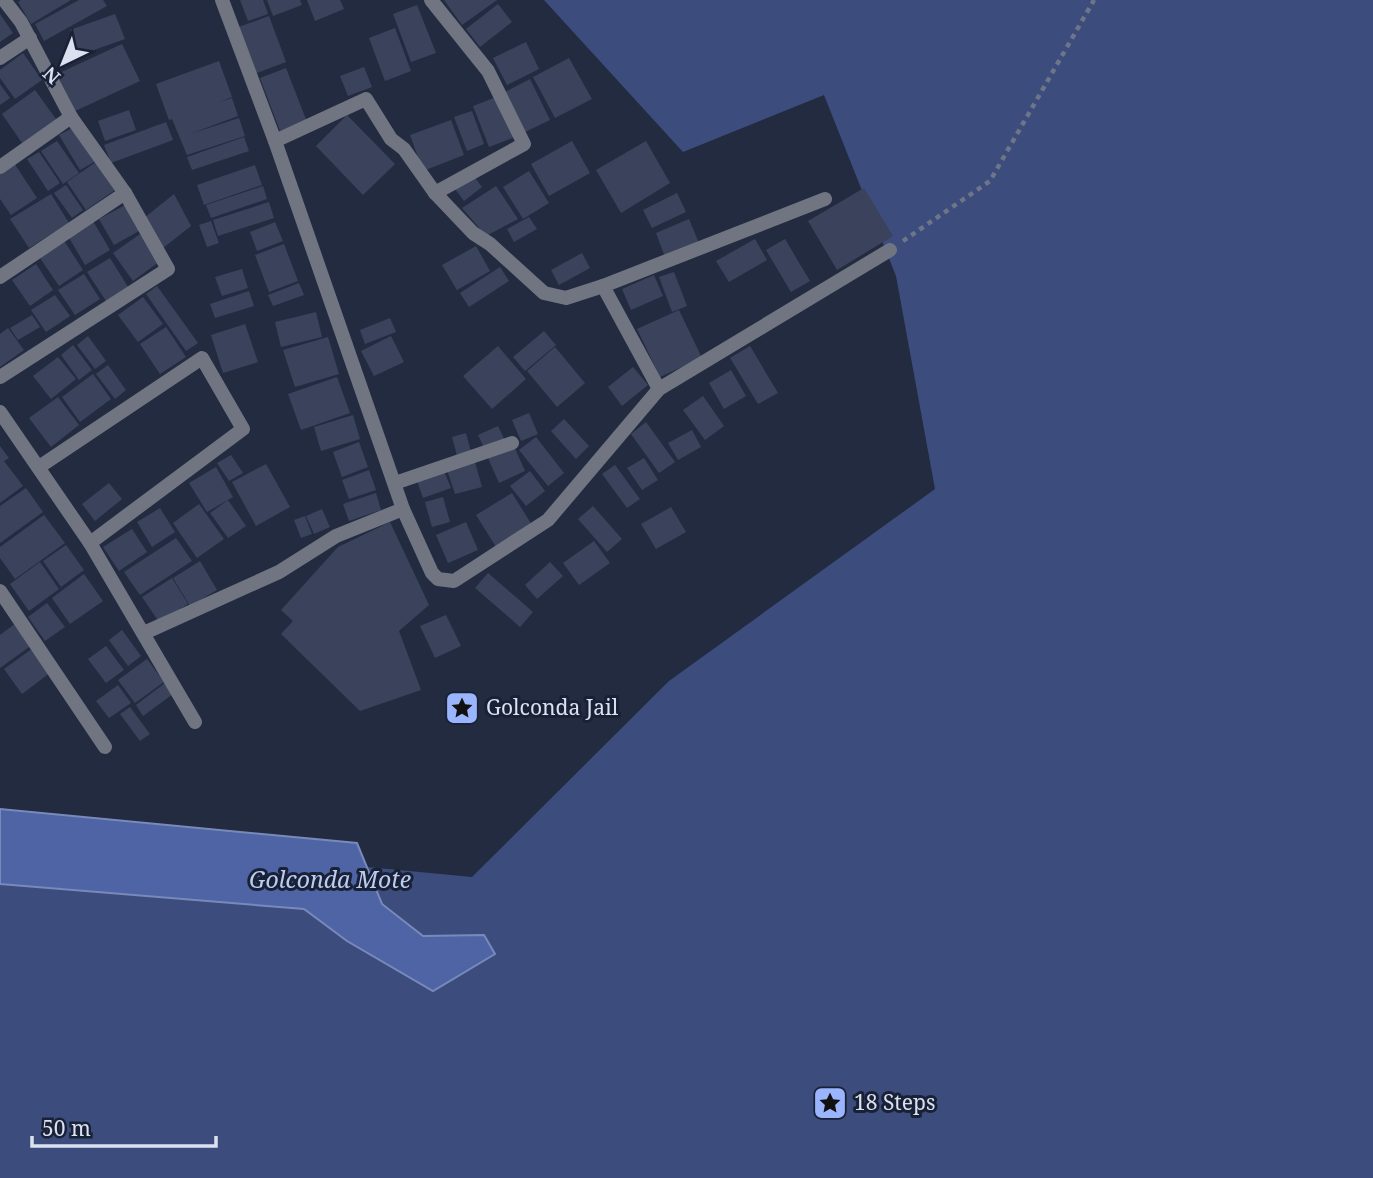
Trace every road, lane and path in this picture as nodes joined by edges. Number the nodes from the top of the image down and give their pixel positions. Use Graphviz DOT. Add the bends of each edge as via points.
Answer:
graph roads {
  1 [pos="4,0"];
  2 [pos="222,0"];
  3 [pos="431,0"];
  4 [pos="1094,0"];
  5 [pos="30,38"];
  6 [pos="0,58"];
  7 [pos="71,117"];
  8 [pos="275,141"];
  9 [pos="0,167"];
  10 [pos="125,193"];
  11 [pos="435,193"];
  12 [pos="825,199"];
  13 [pos="890,250"];
  14 [pos="0,277"];
  15 [pos="603,286"];
  16 [pos="0,377"];
  17 [pos="659,389"];
  18 [pos="0,412"];
  19 [pos="512,443"];
  20 [pos="39,467"];
  21 [pos="395,483"];
  22 [pos="403,509"];
  23 [pos="90,543"];
  24 [pos="0,591"];
  25 [pos="144,633"];
  26 [pos="195,722"];
  27 [pos="105,747"];
  1 -- 5 [label="street"];
  2 -- 8 [label="street"];
  3 -- 11 [label="street" via="488,71 524,144"];
  4 -- 13 [label="path" via="990,181"];
  5 -- 6 [label="street"];
  5 -- 7 [label="street"];
  7 -- 9 [label="street"];
  7 -- 10 [label="street"];
  8 -- 11 [label="street" via="366,99 391,139 404,149"];
  8 -- 21 [label="street"];
  10 -- 14 [label="street"];
  10 -- 16 [label="street" via="168,269"];
  11 -- 15 [label="street" via="473,233 544,293 566,298"];
  12 -- 15 [label="street"];
  13 -- 17 [label="street"];
  15 -- 17 [label="street"];
  17 -- 22 [label="street" via="548,520 454,581 438,579 432,573"];
  18 -- 20 [label="street"];
  19 -- 21 [label="street"];
  20 -- 23 [label="street"];
  20 -- 23 [label="street" via="202,359 243,429"];
  21 -- 22 [label="street"];
  22 -- 25 [label="street" via="336,536 279,572"];
  23 -- 25 [label="street"];
  24 -- 27 [label="street"];
  25 -- 26 [label="street"];
}
